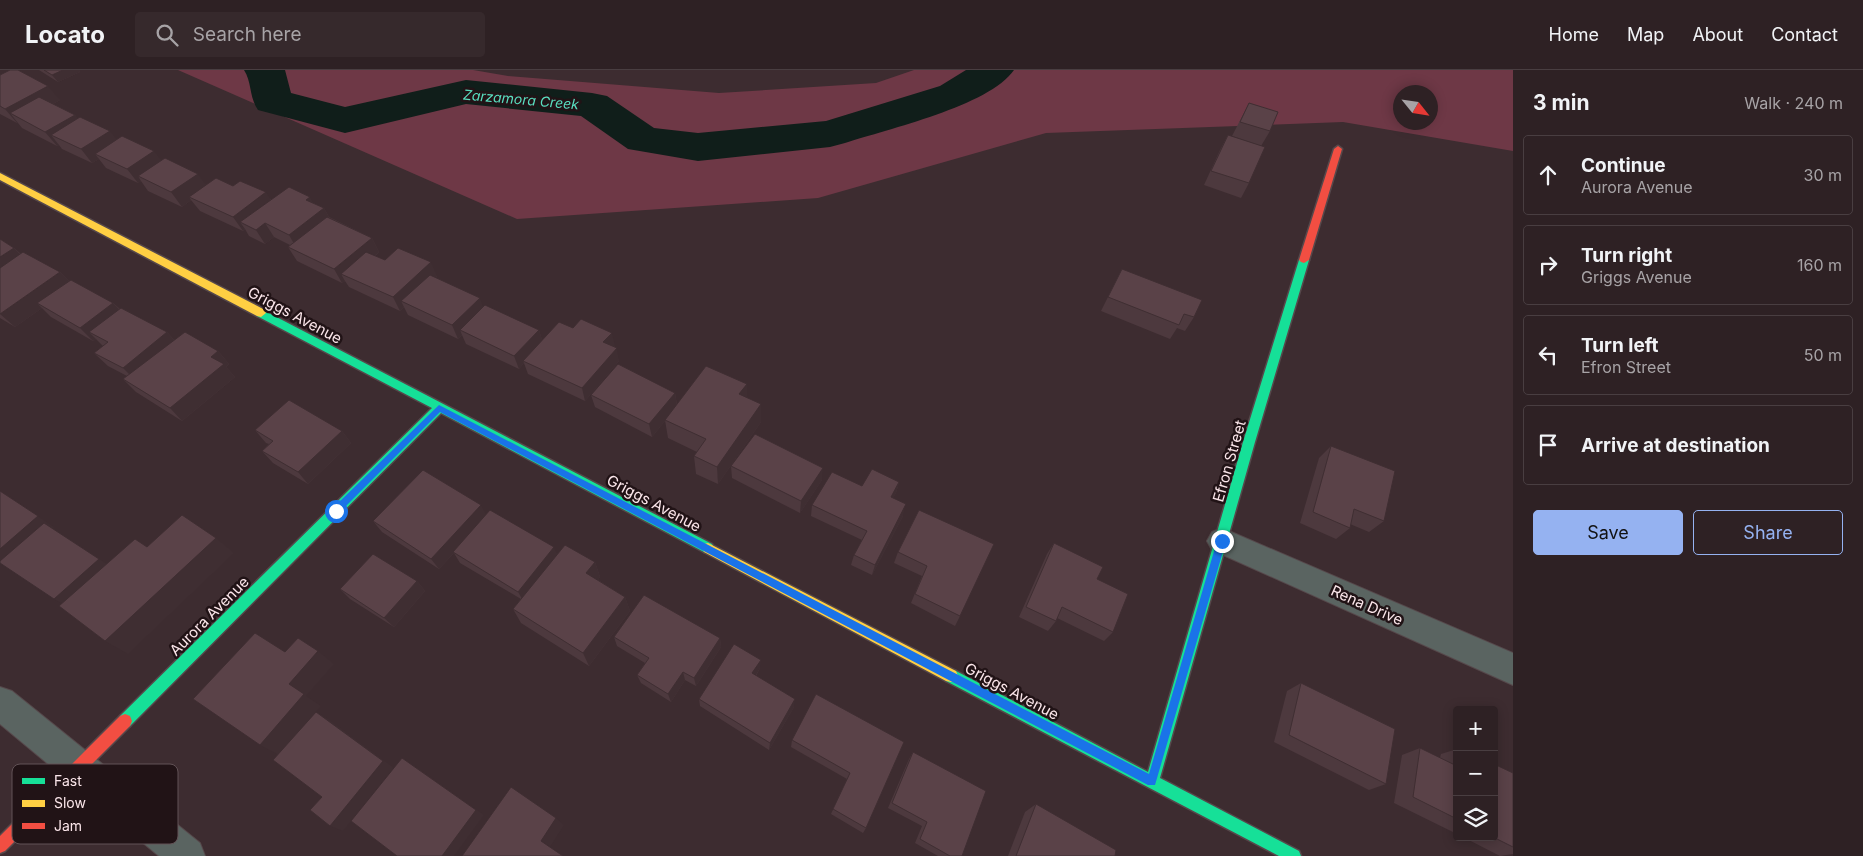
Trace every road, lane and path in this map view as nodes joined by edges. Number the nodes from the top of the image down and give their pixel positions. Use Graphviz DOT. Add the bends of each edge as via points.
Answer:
graph roads {
  1 [pos="1338,149"];
  2 [pos="0,176"];
  3 [pos="439,408"];
  4 [pos="1222,541"];
  5 [pos="1513,669"];
  6 [pos="0,703"];
  7 [pos="74,764"];
  8 [pos="81,764"];
  9 [pos="1152,781"];
  10 [pos="12,834"];
  11 [pos="172,844"];
  12 [pos="0,846"];
  13 [pos="187,856"];
  14 [pos="1294,856"];
  1 -- 4 [label="street, Efron Street" via="1248,442"];
  2 -- 3 [label="street, Griggs Avenue"];
  3 -- 8 [label="street, Aurora Avenue"];
  3 -- 9 [label="street, Griggs Avenue"];
  4 -- 5 [label="street, Rena Drive"];
  4 -- 9 [label="street, Efron Street"];
  6 -- 7 [label="street"];
  9 -- 14 [label="street, Griggs Avenue"];
  10 -- 12 [label="street, Aurora Avenue"];
  11 -- 13 [label="street"];
}
